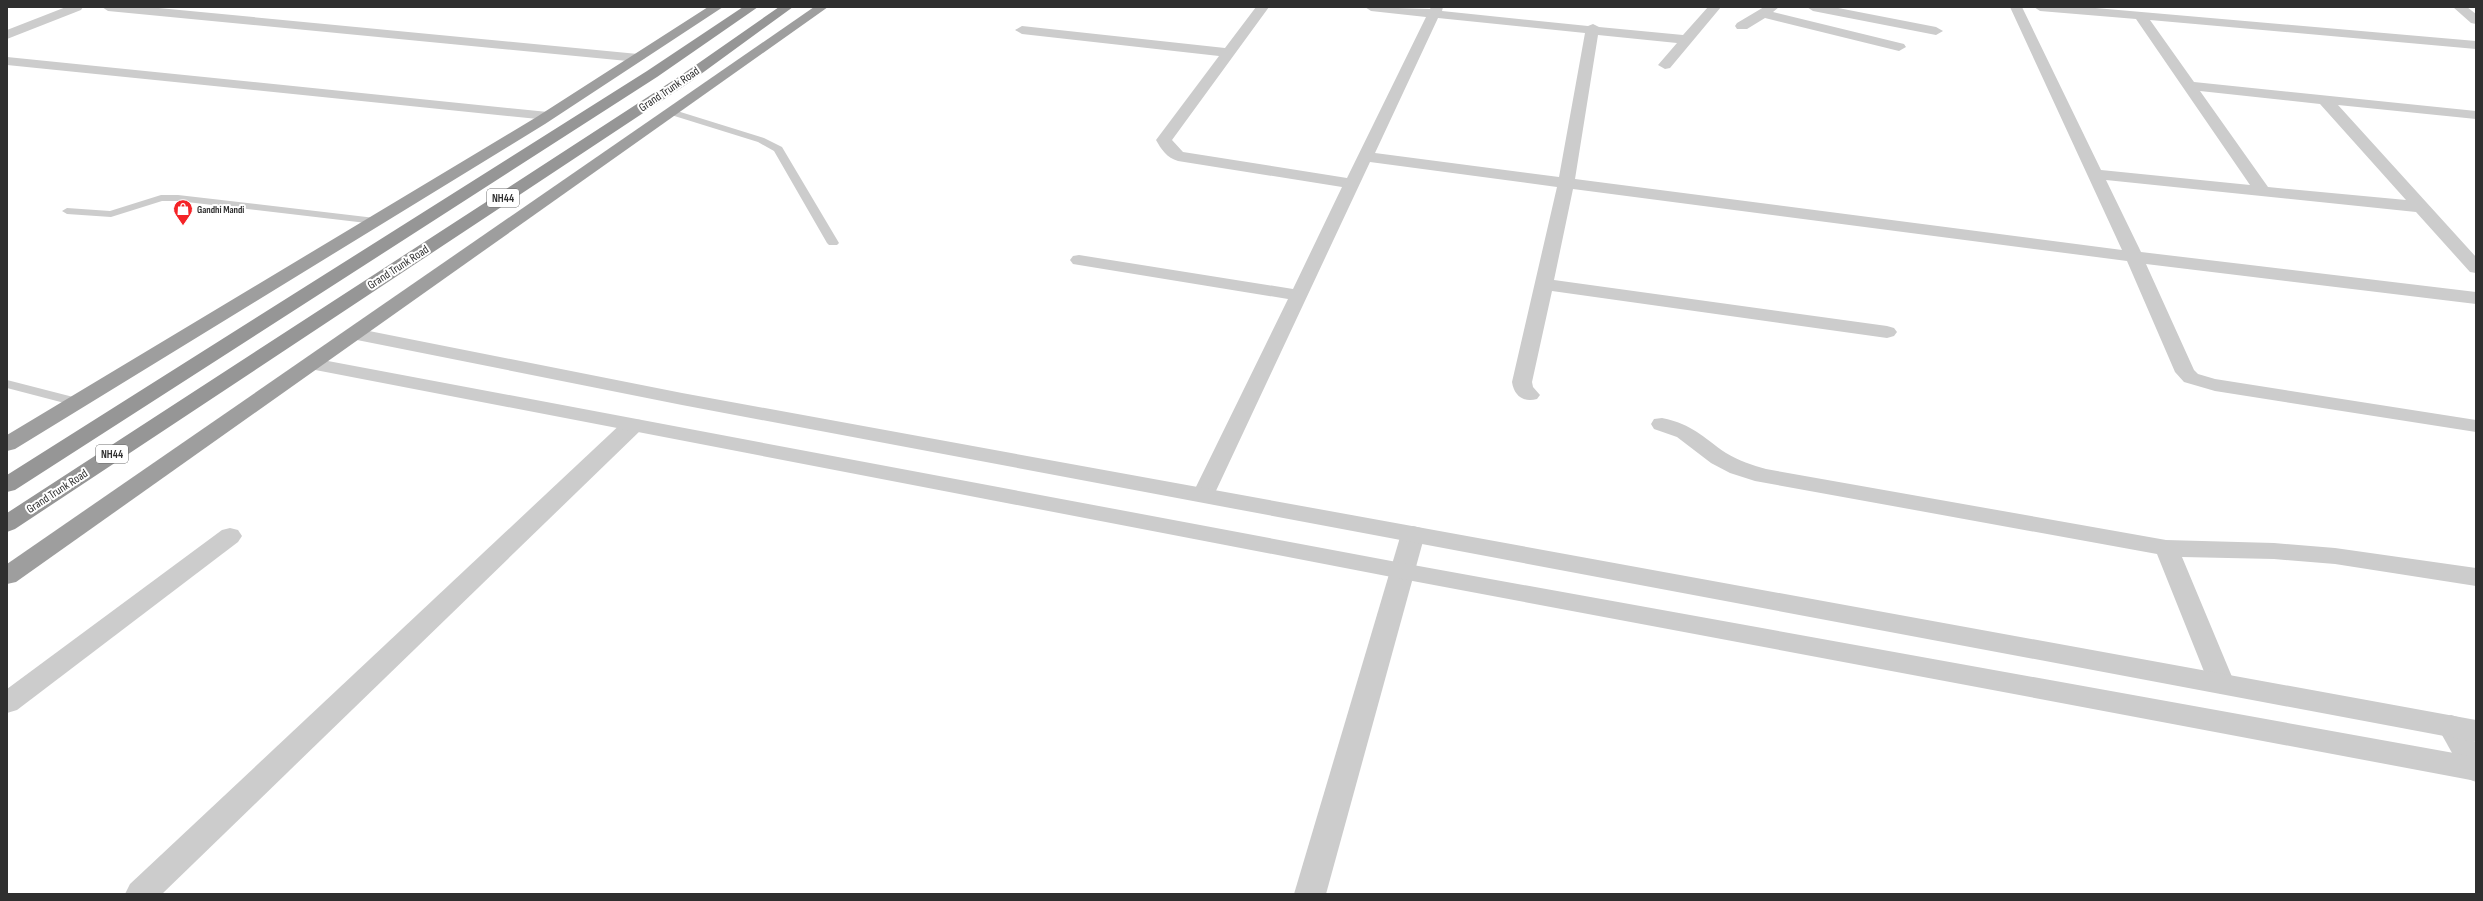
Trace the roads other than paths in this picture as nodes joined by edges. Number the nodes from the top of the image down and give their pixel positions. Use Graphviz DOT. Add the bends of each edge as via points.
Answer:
graph roads {
  1 [pos="77,7"];
  2 [pos="108,7"];
  3 [pos="717,7"];
  4 [pos="752,7"];
  5 [pos="787,7"];
  6 [pos="822,7"];
  7 [pos="1263,7"];
  8 [pos="1370,7"];
  9 [pos="1715,7"];
  10 [pos="1812,7"];
  11 [pos="2016,7"];
  12 [pos="2040,7"];
  13 [pos="2460,7"];
  14 [pos="1435,10"];
  15 [pos="1767,10"];
  16 [pos="2140,16"];
  17 [pos="2476,20"];
  18 [pos="1742,26"];
  19 [pos="1593,28"];
  20 [pos="2148,28"];
  21 [pos="1022,30"];
  22 [pos="1936,31"];
  23 [pos="7,36"];
  24 [pos="1688,40"];
  25 [pos="2476,45"];
  26 [pos="1900,47"];
  27 [pos="1229,53"];
  28 [pos="2476,57"];
  29 [pos="638,58"];
  30 [pos="7,61"];
  31 [pos="1665,65"];
  32 [pos="2190,86"];
  33 [pos="2325,100"];
  34 [pos="671,112"];
  35 [pos="2476,115"];
  36 [pos="548,116"];
  37 [pos="1365,157"];
  38 [pos="2093,174"];
  39 [pos="1566,183"];
  40 [pos="1351,184"];
  41 [pos="2263,191"];
  42 [pos="2421,207"];
  43 [pos="67,211"];
  44 [pos="374,221"];
  45 [pos="833,243"];
  46 [pos="2134,257"];
  47 [pos="1079,260"];
  48 [pos="2476,268"];
  49 [pos="1544,284"];
  50 [pos="1298,296"];
  51 [pos="2476,298"];
  52 [pos="1887,332"];
  53 [pos="354,334"];
  54 [pos="312,364"];
  55 [pos="7,384"];
  56 [pos="1530,395"];
  57 [pos="76,402"];
  58 [pos="1662,424"];
  59 [pos="633,425"];
  60 [pos="2476,426"];
  61 [pos="7,444"];
  62 [pos="7,485"];
  63 [pos="1203,495"];
  64 [pos="7,524"];
  65 [pos="1413,534"];
  66 [pos="230,536"];
  67 [pos="2166,548"];
  68 [pos="1402,570"];
  69 [pos="7,576"];
  70 [pos="2476,577"];
  71 [pos="2222,684"];
  72 [pos="7,703"];
  73 [pos="2463,728"];
  74 [pos="2476,769"];
  75 [pos="141,894"];
  76 [pos="1310,894"];
  1 -- 23 [label="street"];
  2 -- 29 [label="street"];
  3 -- 29 [label="highway"];
  4 -- 62 [label="highway, Grand Trunk Road / NH44" via="652,74"];
  5 -- 64 [label="highway, Grand Trunk Road / NH44" via="685,79"];
  6 -- 34 [label="highway"];
  7 -- 27 [label="street"];
  8 -- 14 [label="street"];
  9 -- 24 [label="street"];
  10 -- 22 [label="street"];
  11 -- 38 [label="street" via="2080,141"];
  12 -- 16 [label="street"];
  13 -- 17 [label="street"];
  14 -- 19 [label="street"];
  14 -- 37 [label="street"];
  15 -- 18 [label="street"];
  15 -- 26 [label="street"];
  16 -- 20 [label="street"];
  16 -- 25 [label="street"];
  19 -- 24 [label="street"];
  19 -- 39 [label="street"];
  20 -- 28 [label="street"];
  20 -- 32 [label="street"];
  21 -- 27 [label="street"];
  24 -- 31 [label="street"];
  27 -- 40 [label="street" via="1164,140 1168,147 1178,156"];
  29 -- 36 [label="highway"];
  30 -- 36 [label="street"];
  32 -- 33 [label="street"];
  32 -- 41 [label="street"];
  33 -- 35 [label="street"];
  33 -- 42 [label="street"];
  34 -- 45 [label="lane" via="761,140 778,149"];
  34 -- 53 [label="highway"];
  36 -- 44 [label="highway"];
  37 -- 39 [label="street"];
  37 -- 40 [label="street"];
  38 -- 41 [label="street"];
  38 -- 46 [label="street"];
  39 -- 46 [label="street"];
  39 -- 49 [label="street"];
  40 -- 50 [label="street"];
  41 -- 42 [label="street"];
  42 -- 48 [label="street"];
  43 -- 44 [label="lane" via="112,214 161,198 178,198"];
  44 -- 57 [label="highway"];
  46 -- 51 [label="street"];
  46 -- 60 [label="street" via="2185,372 2191,378 2215,385"];
  47 -- 50 [label="street"];
  49 -- 52 [label="street"];
  49 -- 56 [label="street" via="1522,382 1523,389"];
  50 -- 63 [label="street"];
  53 -- 54 [label="highway"];
  53 -- 63 [label="street" via="682,399"];
  54 -- 59 [label="street"];
  54 -- 69 [label="highway"];
  55 -- 57 [label="lane"];
  57 -- 61 [label="highway"];
  58 -- 67 [label="street" via="1685,432 1719,458 1738,468 1763,476"];
  59 -- 68 [label="street"];
  59 -- 75 [label="street"];
  63 -- 65 [label="street"];
  65 -- 68 [label="street"];
  65 -- 71 [label="street"];
  66 -- 72 [label="street"];
  67 -- 70 [label="street" via="2274,551 2335,556"];
  67 -- 71 [label="street"];
  68 -- 74 [label="street"];
  68 -- 76 [label="street"];
  71 -- 73 [label="street"];
  73 -- 74 [label="street"];
}
